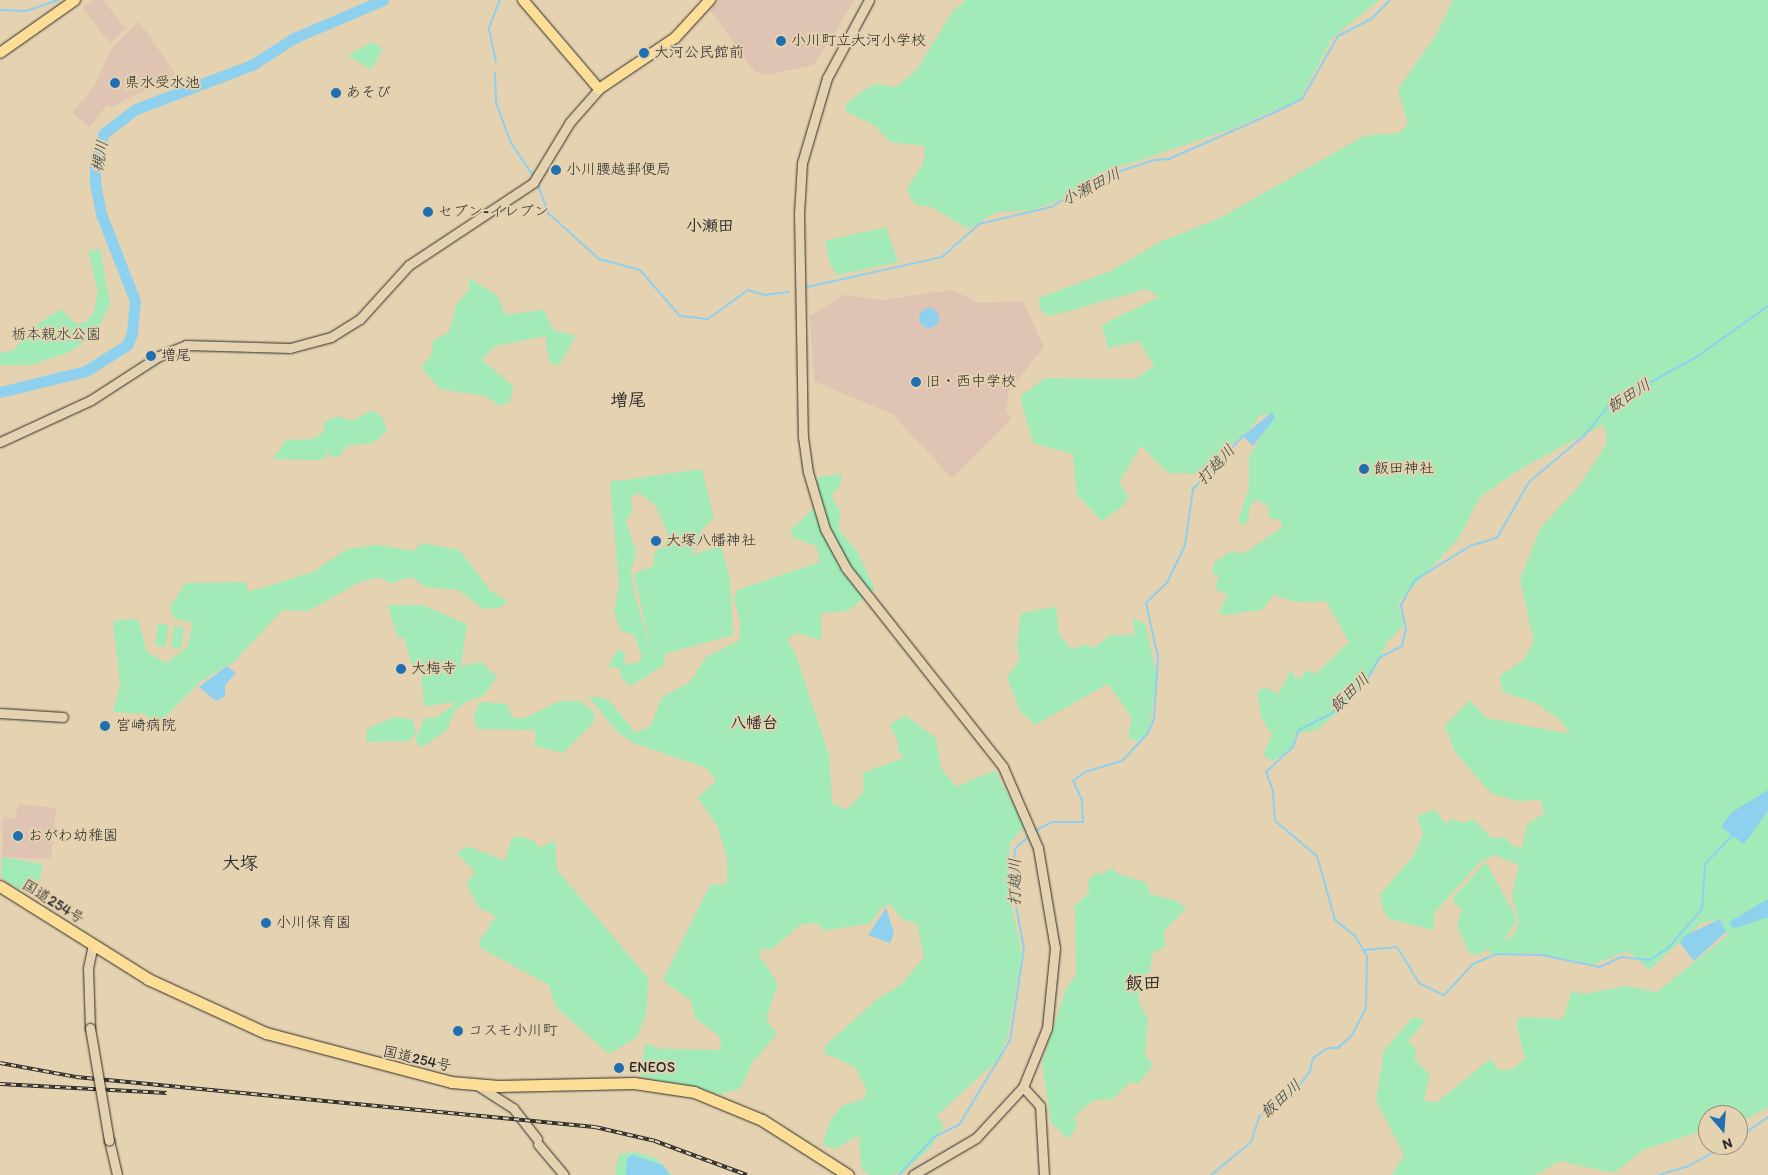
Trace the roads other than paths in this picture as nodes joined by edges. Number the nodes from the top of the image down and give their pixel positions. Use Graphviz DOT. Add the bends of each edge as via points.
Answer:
graph roads {
  1 [pos="75,0"];
  2 [pos="523,0"];
  3 [pos="710,0"];
  4 [pos="870,0"];
  5 [pos="0,53"];
  6 [pos="599,89"];
  7 [pos="0,442"];
  8 [pos="0,713"];
  9 [pos="63,717"];
  10 [pos="0,886"];
  11 [pos="93,945"];
  12 [pos="477,1085"];
  13 [pos="1024,1087"];
  14 [pos="117,1175"];
  15 [pos="564,1175"];
  16 [pos="848,1175"];
  17 [pos="912,1175"];
  18 [pos="1044,1175"];
  1 -- 5 [label="main road"];
  2 -- 6 [label="main road"];
  3 -- 6 [label="main road" via="675,38"];
  4 -- 13 [label="street" via="827,78 802,163 799,213 806,463 822,523 846,568 984,740 1003,767 1032,829 1050,902 1055,978 1047,1028"];
  6 -- 7 [label="street" via="574,118 533,183 409,265 360,319 331,337 290,348 186,345 159,356 91,400"];
  8 -- 9 [label="street"];
  10 -- 11 [label="highway, 国道254号"];
  11 -- 12 [label="highway, 国道254号" via="180,996 264,1033 382,1066"];
  11 -- 14 [label="street, bridge" via="88,968 90,1028"];
  12 -- 15 [label="street" via="513,1108"];
  12 -- 16 [label="highway, 国道254号" via="634,1082 694,1092 762,1120"];
  13 -- 17 [label="street" via="976,1138"];
  13 -- 18 [label="street" via="1040,1106"];
}
